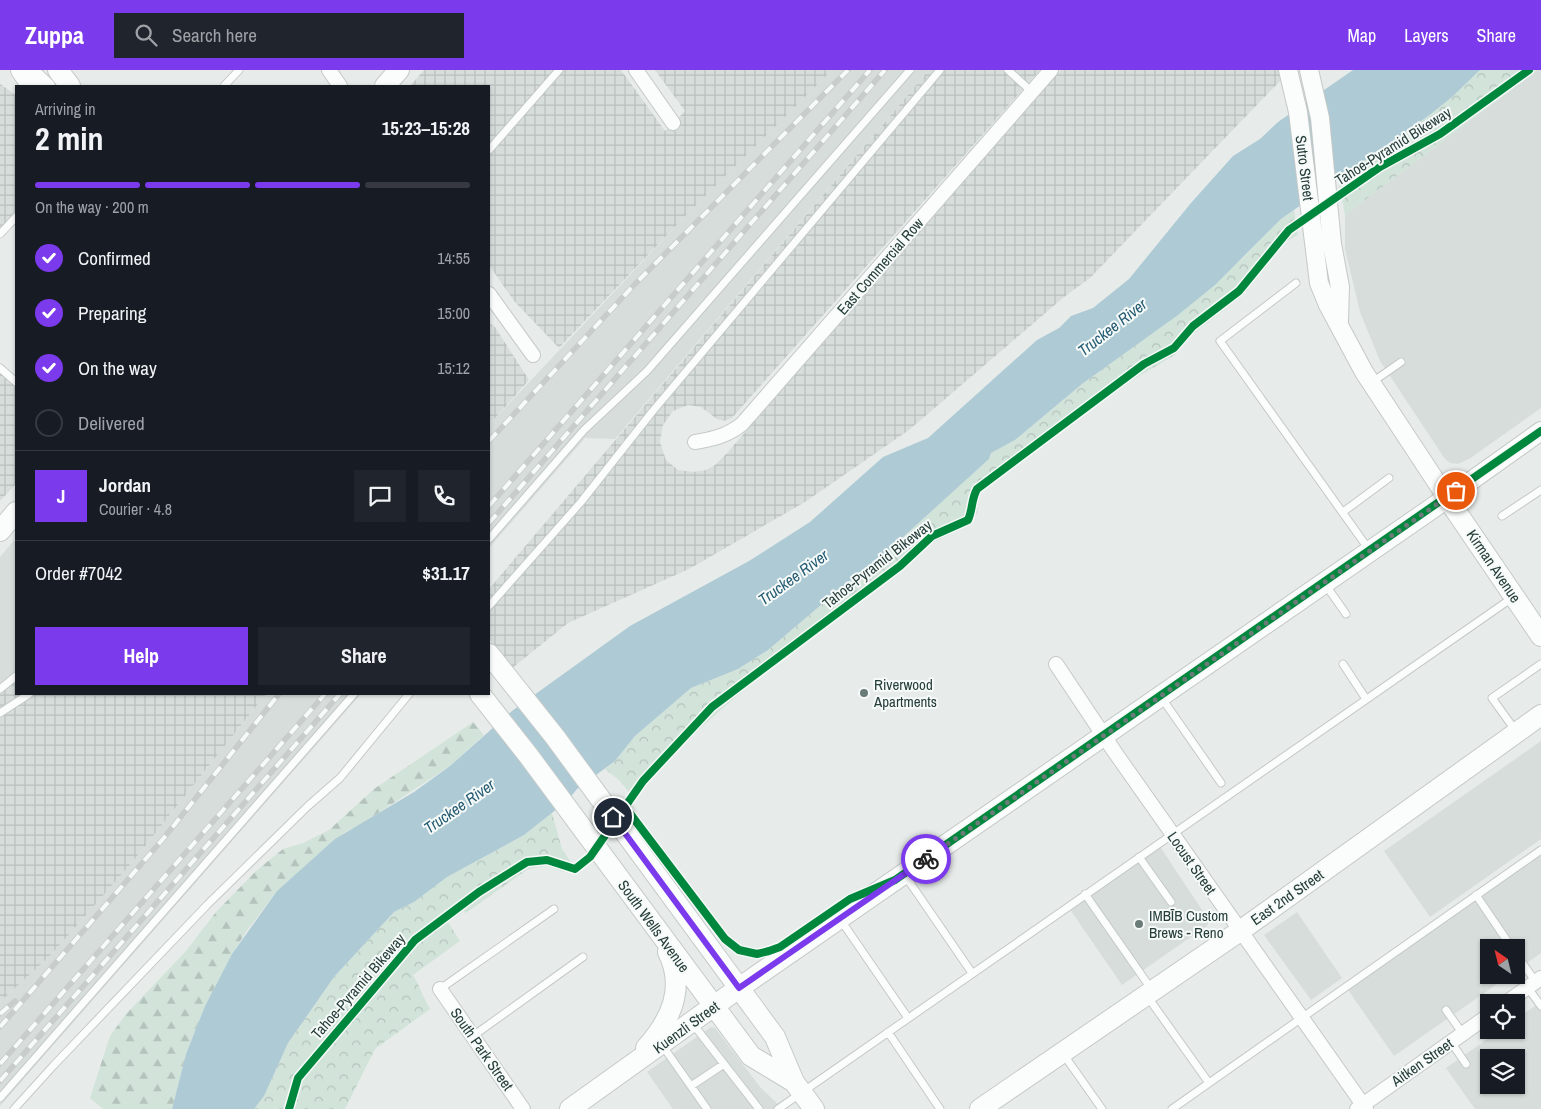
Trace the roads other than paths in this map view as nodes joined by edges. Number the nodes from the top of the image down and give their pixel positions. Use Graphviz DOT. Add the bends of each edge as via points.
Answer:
graph roads {
  1 [pos="21,70"];
  2 [pos="31,70"];
  3 [pos="45,70"];
  4 [pos="58,70"];
  5 [pos="238,70"];
  6 [pos="329,70"];
  7 [pos="399,70"];
  8 [pos="559,70"];
  9 [pos="636,70"];
  10 [pos="910,70"];
  11 [pos="940,70"];
  12 [pos="1008,70"];
  13 [pos="1051,70"];
  14 [pos="1288,70"];
  15 [pos="1310,70"];
  16 [pos="229,84"];
  17 [pos="31,85"];
  18 [pos="47,85"];
  19 [pos="53,85"];
  20 [pos="69,85"];
  21 [pos="339,85"];
  22 [pos="386,85"];
  23 [pos="1032,92"];
  24 [pos="674,123"];
  25 [pos="490,149"];
  26 [pos="15,218"];
  27 [pos="0,234"];
  28 [pos="1296,284"];
  29 [pos="490,295"];
  30 [pos="1339,321"];
  31 [pos="533,355"];
  32 [pos="1400,362"];
  33 [pos="0,368"];
  34 [pos="15,381"];
  35 [pos="1371,383"];
  36 [pos="1541,431"];
  37 [pos="695,442"];
  38 [pos="1390,478"];
  39 [pos="1541,490"];
  40 [pos="1447,498"];
  41 [pos="1343,512"];
  42 [pos="15,513"];
  43 [pos="1502,516"];
  44 [pos="0,531"];
  45 [pos="490,538"];
  46 [pos="1370,551"];
  47 [pos="1324,583"];
  48 [pos="1515,596"];
  49 [pos="490,605"];
  50 [pos="1346,614"];
  51 [pos="1541,636"];
  52 [pos="490,655"];
  53 [pos="1056,664"];
  54 [pos="1342,664"];
  55 [pos="1541,664"];
  56 [pos="15,677"];
  57 [pos="0,689"];
  58 [pos="27,695"];
  59 [pos="353,695"];
  60 [pos="408,695"];
  61 [pos="481,695"];
  62 [pos="1161,696"];
  63 [pos="1366,699"];
  64 [pos="0,713"];
  65 [pos="1541,715"];
  66 [pos="1517,732"];
  67 [pos="1104,736"];
  68 [pos="1221,783"];
  69 [pos="1172,834"];
  70 [pos="1541,850"];
  71 [pos="1139,857"];
  72 [pos="904,874"];
  73 [pos="1085,894"];
  74 [pos="1476,895"];
  75 [pos="1171,902"];
  76 [pos="554,909"];
  77 [pos="840,919"];
  78 [pos="653,924"];
  79 [pos="1240,930"];
  80 [pos="1506,939"];
  81 [pos="582,958"];
  82 [pos="1525,968"];
  83 [pos="972,973"];
  84 [pos="1535,983"];
  85 [pos="739,988"];
  86 [pos="440,989"];
  87 [pos="1149,993"];
  88 [pos="1519,994"];
  89 [pos="1541,1006"];
  90 [pos="714,1007"];
  91 [pos="1446,1010"];
  92 [pos="908,1018"];
  93 [pos="1301,1018"];
  94 [pos="1480,1022"];
  95 [pos="692,1023"];
  96 [pos="888,1032"];
  97 [pos="1463,1034"];
  98 [pos="473,1036"];
  99 [pos="1451,1042"];
  100 [pos="662,1045"];
  101 [pos="1062,1052"];
  102 [pos="724,1064"];
  103 [pos="1466,1064"];
  104 [pos="625,1071"];
  105 [pos="1209,1083"];
  106 [pos="691,1086"];
  107 [pos="798,1087"];
  108 [pos="0,1098"];
  109 [pos="1362,1107"];
  110 [pos="14,1109"];
  111 [pos="523,1109"];
  112 [pos="570,1109"];
  113 [pos="707,1109"];
  114 [pos="759,1109"];
  115 [pos="778,1109"];
  116 [pos="814,1109"];
  117 [pos="940,1109"];
  118 [pos="980,1109"];
  119 [pos="1102,1109"];
  120 [pos="1172,1109"];
  1 -- 17 [label="main road"];
  2 -- 18 [label="street"];
  3 -- 19 [label="street"];
  4 -- 20 [label="main road"];
  5 -- 16 [label="lane"];
  6 -- 21 [label="street"];
  7 -- 22 [label="main road"];
  8 -- 25 [label="lane"];
  9 -- 24 [label="street"];
  10 -- 45 [label="lane" via="647,371 584,430"];
  11 -- 49 [label="lane" via="652,412 581,502"];
  12 -- 23 [label="lane"];
  13 -- 23 [label="street, East Commercial Row"];
  14 -- 30 [label="street, Sutro Street" via="1298,112 1319,283 1328,306"];
  15 -- 30 [label="street, Sutro Street" via="1320,118 1332,244 1340,287"];
  23 -- 37 [label="street, East Commercial Row" via="742,424 730,433"];
  26 -- 27 [label="lane"];
  28 -- 41 [label="lane" via="1220,341"];
  29 -- 31 [label="street"];
  30 -- 35 [label="street, Sutro Street"];
  32 -- 35 [label="lane"];
  33 -- 34 [label="lane"];
  35 -- 40 [label="street, Sutro Street"];
  36 -- 40 [label="street, Kuenzli Street"];
  38 -- 41 [label="lane"];
  39 -- 43 [label="lane"];
  40 -- 46 [label="main road, Kuenzli Street"];
  40 -- 48 [label="main road, Kirman Avenue"];
  41 -- 46 [label="lane"];
  42 -- 44 [label="main road"];
  46 -- 47 [label="main road, Kuenzli Street"];
  47 -- 50 [label="lane"];
  47 -- 62 [label="main road, Kuenzli Street"];
  48 -- 51 [label="main road, Kirman Avenue"];
  48 -- 63 [label="lane"];
  52 -- 85 [label="main road, South Wells Avenue" via="555,736"];
  53 -- 67 [label="street, Locust Street"];
  54 -- 63 [label="lane"];
  55 -- 66 [label="lane" via="1492,698"];
  56 -- 57 [label="lane"];
  58 -- 64 [label="lane"];
  59 -- 108 [label="lane"];
  60 -- 110 [label="lane" via="340,778 208,904"];
  61 -- 78 [label="main road, South Wells Avenue"];
  62 -- 67 [label="main road, Kuenzli Street"];
  62 -- 68 [label="lane"];
  63 -- 69 [label="lane"];
  65 -- 66 [label="main road, East 2nd Street"];
  66 -- 79 [label="main road, East 2nd Street"];
  67 -- 69 [label="street, Locust Street"];
  67 -- 72 [label="main road, Kuenzli Street"];
  69 -- 71 [label="lane"];
  69 -- 79 [label="street, Locust Street"];
  70 -- 74 [label="lane"];
  71 -- 73 [label="lane"];
  71 -- 75 [label="lane"];
  72 -- 77 [label="main road, Kuenzli Street"];
  72 -- 83 [label="lane"];
  73 -- 83 [label="lane"];
  73 -- 87 [label="lane"];
  74 -- 80 [label="lane"];
  74 -- 93 [label="lane"];
  76 -- 86 [label="lane"];
  77 -- 85 [label="main road, Kuenzli Street"];
  77 -- 92 [label="lane"];
  78 -- 90 [label="main road, South Wells Avenue"];
  78 -- 104 [label="main road" via="672,961 676,996 669,1018"];
  79 -- 87 [label="main road, East 2nd Street"];
  79 -- 93 [label="street, Locust Street"];
  81 -- 98 [label="lane"];
  82 -- 84 [label="lane"];
  83 -- 92 [label="lane"];
  84 -- 88 [label="street"];
  84 -- 89 [label="lane"];
  85 -- 90 [label="main road, Kuenzli Street"];
  85 -- 107 [label="main road, South Wells Avenue" via="775,1037"];
  86 -- 98 [label="street, South Park Street"];
  87 -- 101 [label="main road, East 2nd Street"];
  87 -- 105 [label="lane"];
  90 -- 95 [label="main road, Kuenzli Street"];
  90 -- 107 [label="main road, South Wells Avenue" via="751,1056"];
  91 -- 97 [label="lane"];
  92 -- 96 [label="lane"];
  93 -- 105 [label="lane"];
  93 -- 109 [label="street, Locust Street"];
  94 -- 97 [label="street, Aitken Street"];
  95 -- 100 [label="main road, Kuenzli Street"];
  95 -- 102 [label="lane"];
  96 -- 107 [label="lane"];
  96 -- 117 [label="lane"];
  97 -- 99 [label="street, Aitken Street"];
  98 -- 111 [label="street, South Park Street"];
  99 -- 103 [label="lane"];
  99 -- 109 [label="street, Aitken Street"];
  100 -- 104 [label="main road, Kuenzli Street"];
  100 -- 106 [label="lane"];
  101 -- 118 [label="main road, East 2nd Street"];
  101 -- 119 [label="lane"];
  102 -- 106 [label="lane"];
  102 -- 114 [label="lane"];
  104 -- 112 [label="main road, Kuenzli Street"];
  105 -- 120 [label="lane"];
  106 -- 113 [label="lane"];
  107 -- 115 [label="lane"];
  107 -- 116 [label="main road, South Wells Avenue"];
}
